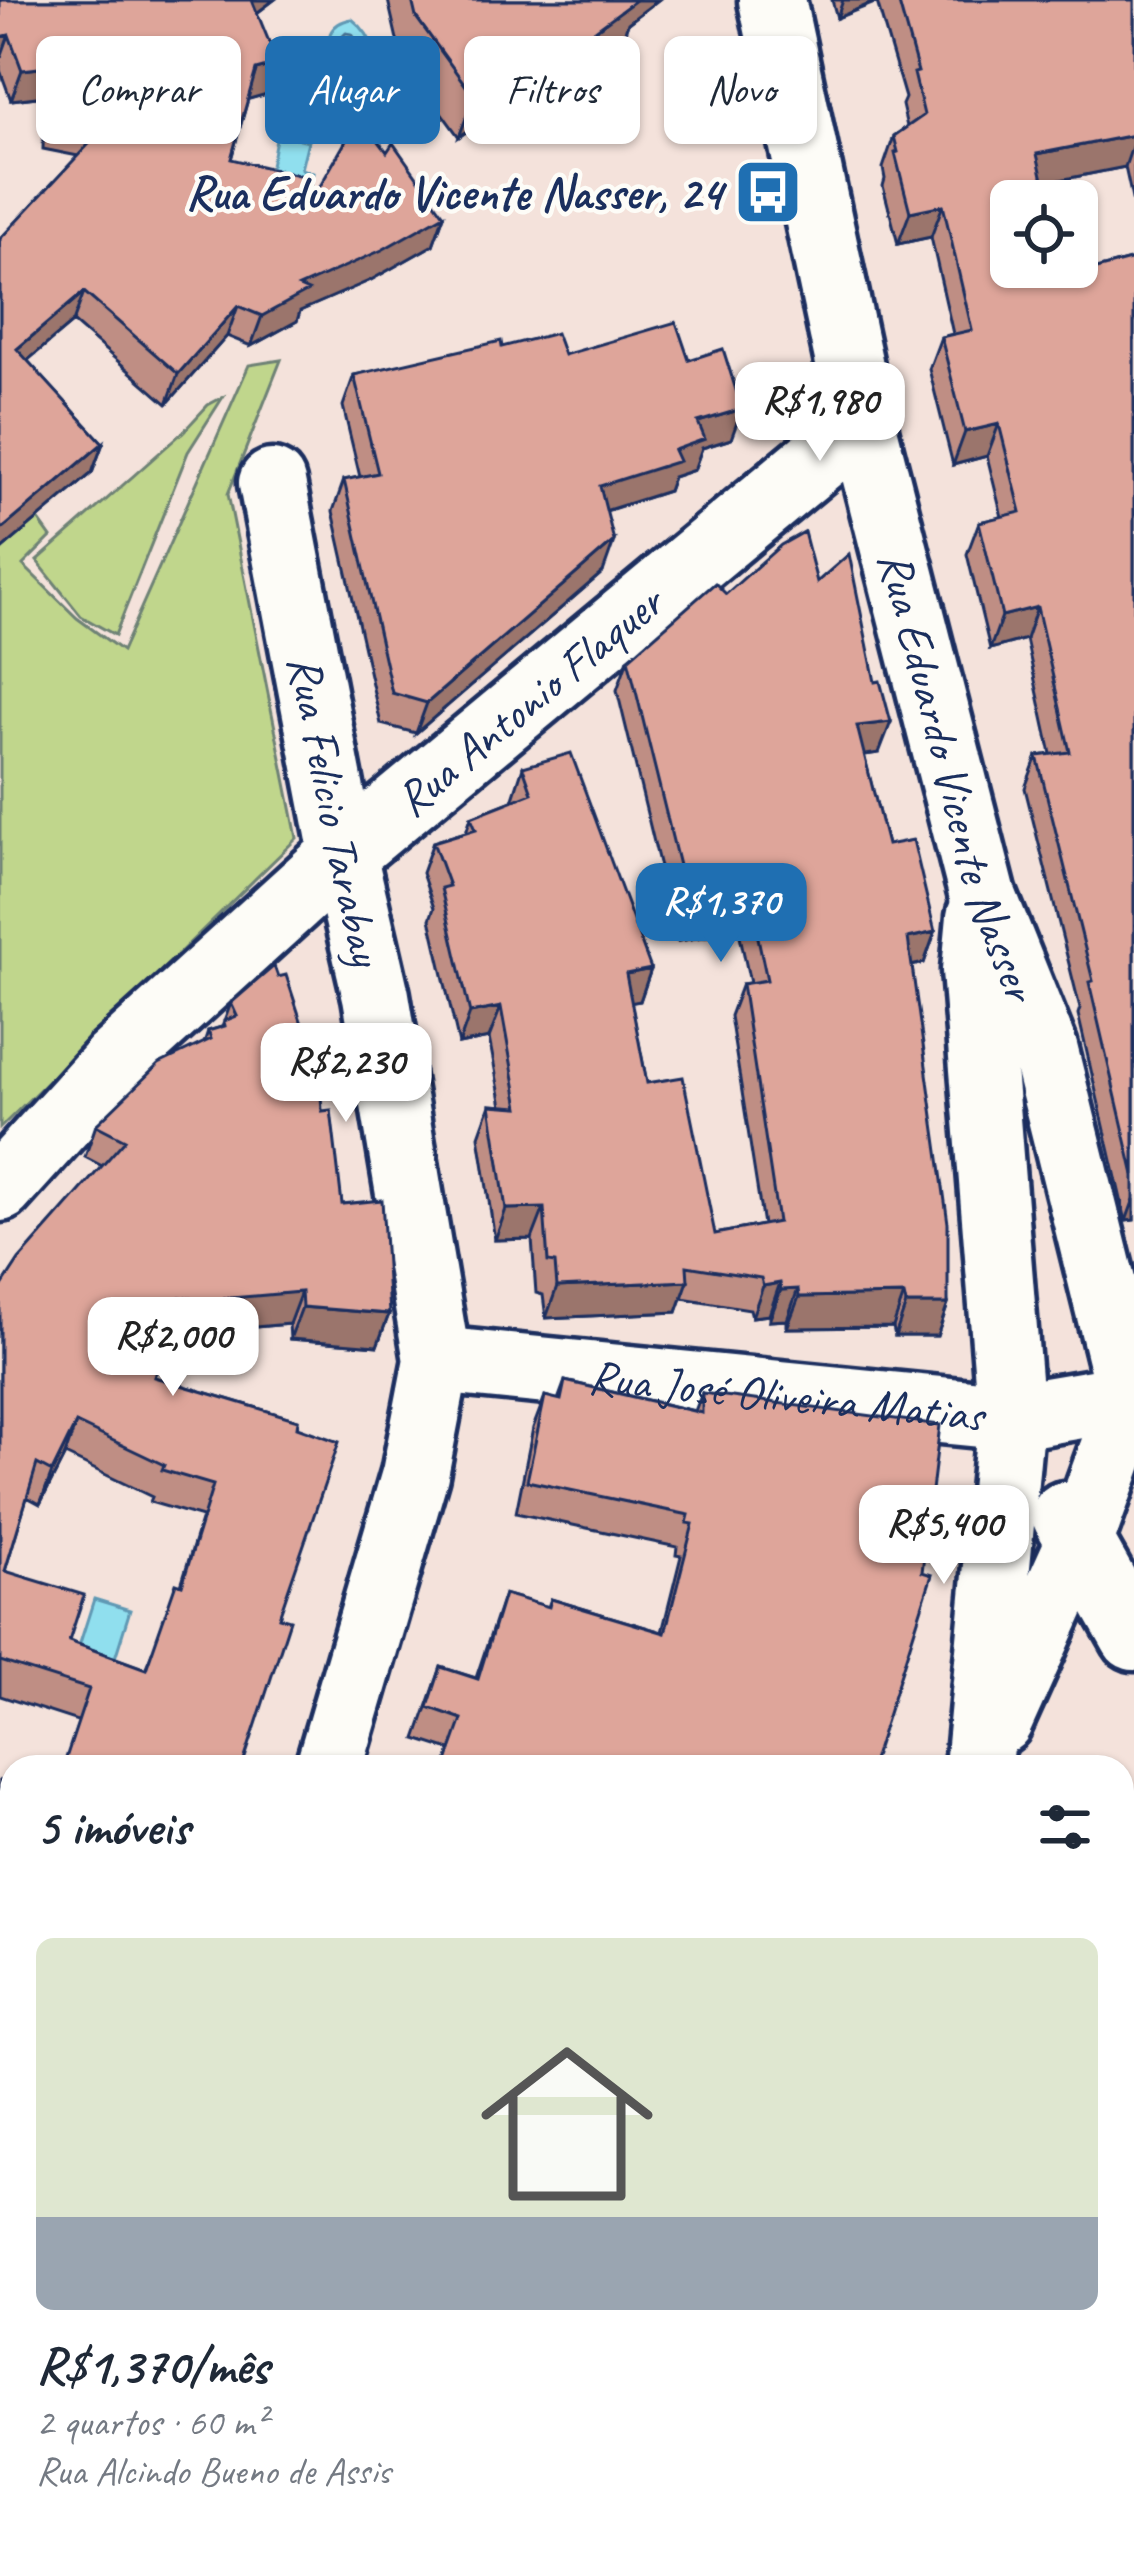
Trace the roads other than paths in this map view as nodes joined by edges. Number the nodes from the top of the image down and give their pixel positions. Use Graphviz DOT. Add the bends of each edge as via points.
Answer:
graph roads {
  1 [pos="774,2"];
  2 [pos="862,423"];
  3 [pos="272,483"];
  4 [pos="343,854"];
  5 [pos="983,896"];
  6 [pos="0,1188"];
  7 [pos="437,1360"];
  8 [pos="1133,1401"];
  9 [pos="1011,1417"];
  10 [pos="1080,1541"];
  11 [pos="1134,1637"];
  12 [pos="333,1755"];
  13 [pos="980,1755"];
  14 [pos="984,1755"];
  1 -- 2 [label="street, Rua Eduardo Vicente Nasser"];
  2 -- 4 [label="street, Rua Antonio Flaquer"];
  2 -- 5 [label="street, Rua Eduardo Vicente Nasser"];
  3 -- 4 [label="street, Rua Felicio Tarabay"];
  4 -- 6 [label="street, Rua Antonio Flaquer" via="114,1062"];
  4 -- 7 [label="street, Rua Felicio Tarabay" via="376,996"];
  5 -- 8 [label="street, Rua Eduardo Vicente Nasser" via="1044,1048"];
  5 -- 9 [label="street" via="975,970"];
  7 -- 9 [label="street, Rua José Oliveira Matias"];
  7 -- 12 [label="street, Rua Felicio Tarabay" via="415,1474"];
  8 -- 9 [label="street, Rua José Oliveira Matias"];
  8 -- 10 [label="street"];
  9 -- 10 [label="street"];
  9 -- 13 [label="street"];
  10 -- 11 [label="street"];
  10 -- 14 [label="street"];
}
